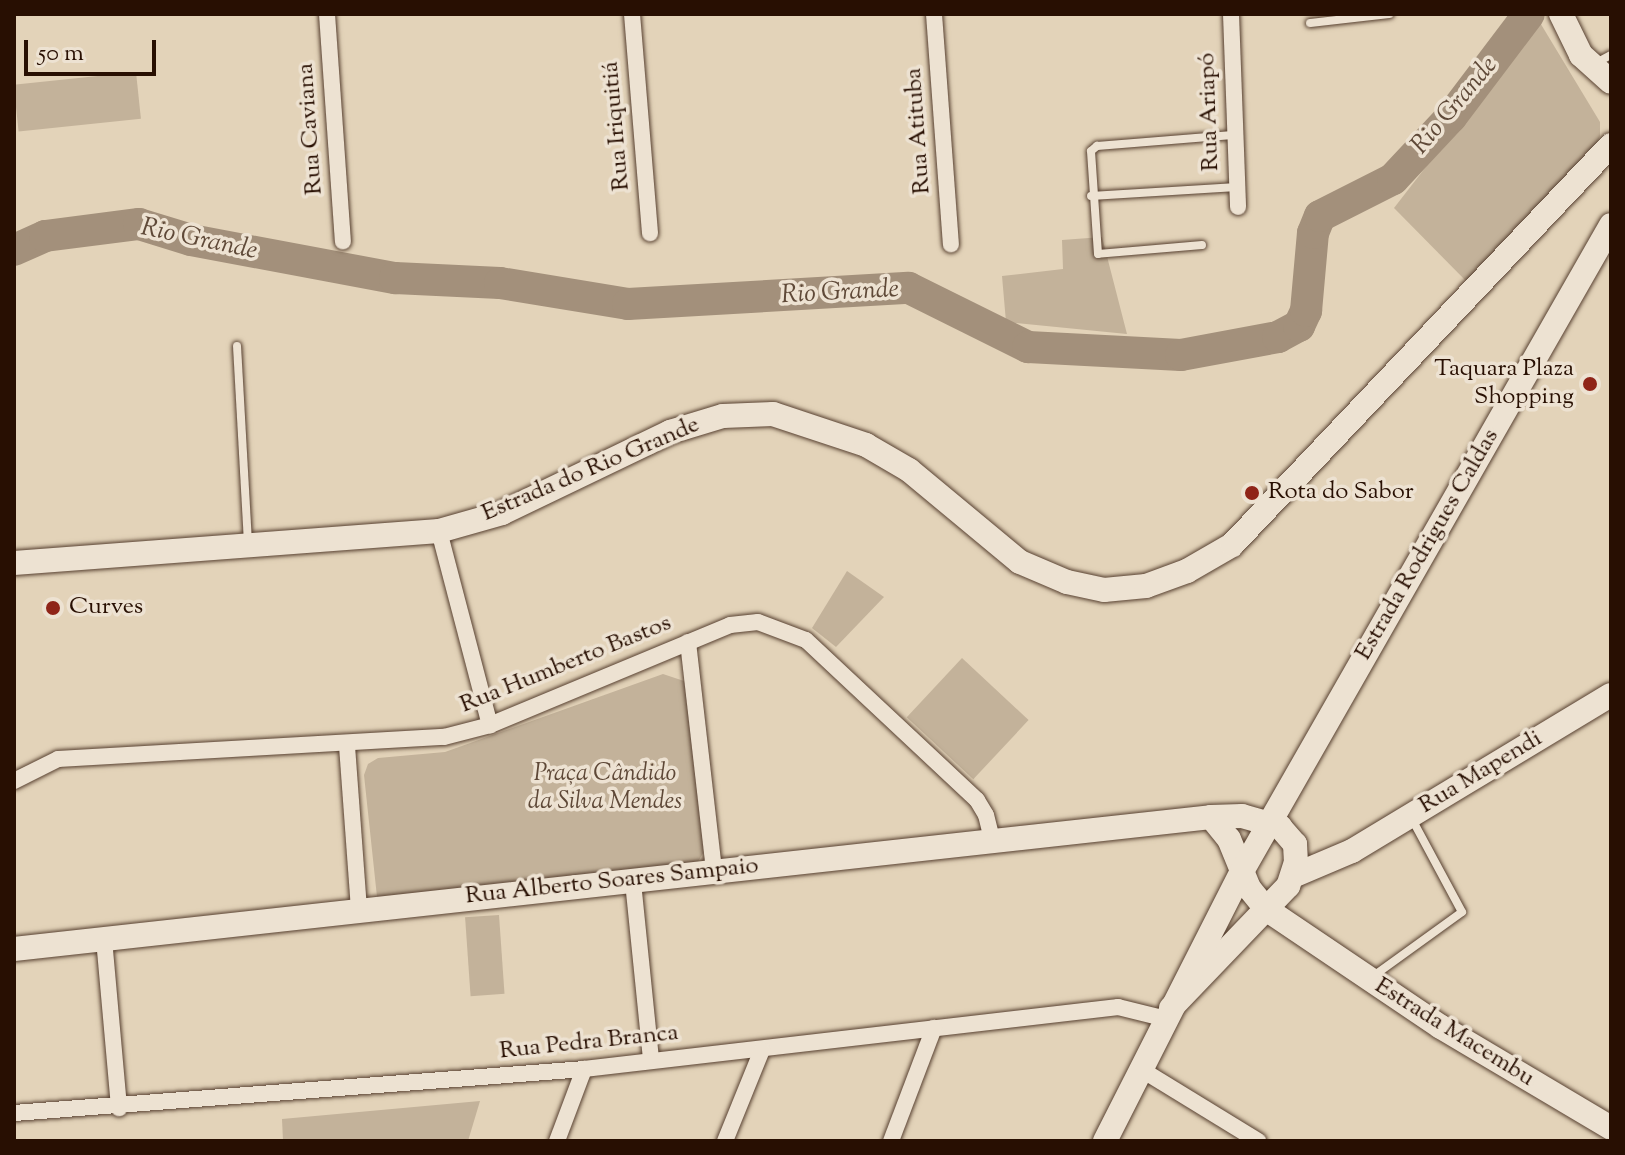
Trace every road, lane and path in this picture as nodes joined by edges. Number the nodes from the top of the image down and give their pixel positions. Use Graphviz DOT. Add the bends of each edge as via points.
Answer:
graph roads {
  1 [pos="327,14"];
  2 [pos="632,14"];
  3 [pos="934,14"];
  4 [pos="1231,14"];
  5 [pos="1389,14"];
  6 [pos="1562,15"];
  7 [pos="1310,23"];
  8 [pos="1605,73"];
  9 [pos="1233,135"];
  10 [pos="1611,145"];
  11 [pos="1237,187"];
  12 [pos="1091,196"];
  13 [pos="1238,207"];
  14 [pos="1611,225"];
  15 [pos="650,233"];
  16 [pos="343,241"];
  17 [pos="951,244"];
  18 [pos="1202,245"];
  19 [pos="237,346"];
  20 [pos="439,531"];
  21 [pos="249,545"];
  22 [pos="14,563"];
  23 [pos="688,642"];
  24 [pos="1611,695"];
  25 [pos="490,725"];
  26 [pos="347,746"];
  27 [pos="14,781"];
  28 [pos="1410,816"];
  29 [pos="1211,817"];
  30 [pos="1270,822"];
  31 [pos="993,844"];
  32 [pos="1295,844"];
  33 [pos="1352,851"];
  34 [pos="714,870"];
  35 [pos="1241,873"];
  36 [pos="633,882"];
  37 [pos="1281,892"];
  38 [pos="359,909"];
  39 [pos="104,939"];
  40 [pos="14,949"];
  41 [pos="1368,980"];
  42 [pos="1168,1013"];
  43 [pos="934,1028"];
  44 [pos="762,1050"];
  45 [pos="651,1060"];
  46 [pos="1139,1068"];
  47 [pos="584,1069"];
  48 [pos="119,1108"];
  49 [pos="14,1113"];
  50 [pos="1611,1128"];
  51 [pos="557,1141"];
  52 [pos="725,1141"];
  53 [pos="891,1141"];
  54 [pos="1105,1141"];
  55 [pos="1258,1141"];
  1 -- 16 [label="street, Rua Caviana"];
  2 -- 15 [label="street, Rua Iriquitiá"];
  3 -- 17 [label="street, Rua Atituba"];
  4 -- 9 [label="street, Rua Ariapó"];
  5 -- 7 [label="lane"];
  6 -- 8 [label="main road"];
  9 -- 11 [label="street, Rua Ariapó"];
  9 -- 12 [label="lane" via="1093,148"];
  10 -- 20 [label="main road, Estrada do Rio Grande" via="1232,545 1187,571 1146,586 1104,590 1067,582 1020,562 909,470 866,445 773,414 723,416 670,432 502,513"];
  11 -- 12 [label="lane"];
  11 -- 13 [label="street, Rua Ariapó"];
  12 -- 18 [label="lane" via="1100,256"];
  14 -- 30 [label="main road, Estrada Rodrigues Caldas"];
  19 -- 21 [label="lane"];
  20 -- 21 [label="main road, Estrada do Rio Grande"];
  20 -- 25 [label="street"];
  21 -- 22 [label="main road, Estrada do Rio Grande"];
  23 -- 25 [label="street, Rua Humberto Bastos"];
  23 -- 31 [label="street, Rua Humberto Bastos" via="730,625 758,622 806,640 977,800"];
  23 -- 34 [label="street"];
  24 -- 28 [label="main road, Rua Mapendi"];
  25 -- 26 [label="street, Rua Humberto Bastos" via="444,737"];
  26 -- 27 [label="street, Rua Humberto Bastos" via="58,759"];
  26 -- 38 [label="street"];
  28 -- 33 [label="main road, Rua Mapendi"];
  28 -- 41 [label="lane" via="1462,912"];
  29 -- 30 [label="main road, Rua Alberto Soares Sampaio"];
  29 -- 31 [label="main road, Rua Alberto Soares Sampaio"];
  29 -- 35 [label="main road" via="1229,839"];
  30 -- 32 [label="main road"];
  30 -- 35 [label="main road, Estrada Rodrigues Caldas"];
  31 -- 34 [label="main road, Rua Alberto Soares Sampaio"];
  32 -- 33 [label="main road"];
  32 -- 37 [label="main road"];
  33 -- 37 [label="main road, Rua Mapendi"];
  34 -- 36 [label="main road, Rua Alberto Soares Sampaio"];
  35 -- 37 [label="main road, Estrada Macembu"];
  35 -- 42 [label="main road, Estrada Rodrigues Caldas"];
  36 -- 38 [label="main road, Rua Alberto Soares Sampaio"];
  36 -- 45 [label="street"];
  37 -- 41 [label="main road, Estrada Macembu" via="1300,933"];
  37 -- 42 [label="main road, Estrada Rodrigues Caldas"];
  38 -- 39 [label="main road, Rua Alberto Soares Sampaio"];
  39 -- 40 [label="main road, Rua Alberto Soares Sampaio"];
  39 -- 48 [label="street"];
  41 -- 50 [label="main road, Estrada Macembu"];
  42 -- 43 [label="street, Rua Pedra Branca" via="1118,1007"];
  42 -- 46 [label="main road, Estrada Rodrigues Caldas"];
  43 -- 44 [label="street, Rua Pedra Branca"];
  43 -- 53 [label="street"];
  44 -- 45 [label="street, Rua Pedra Branca"];
  44 -- 52 [label="street"];
  45 -- 47 [label="street, Rua Pedra Branca"];
  46 -- 54 [label="main road, Estrada Rodrigues Caldas"];
  46 -- 55 [label="street"];
  47 -- 48 [label="street, Rua Pedra Branca"];
  47 -- 51 [label="street"];
  48 -- 49 [label="street, Rua Pedra Branca"];
}
